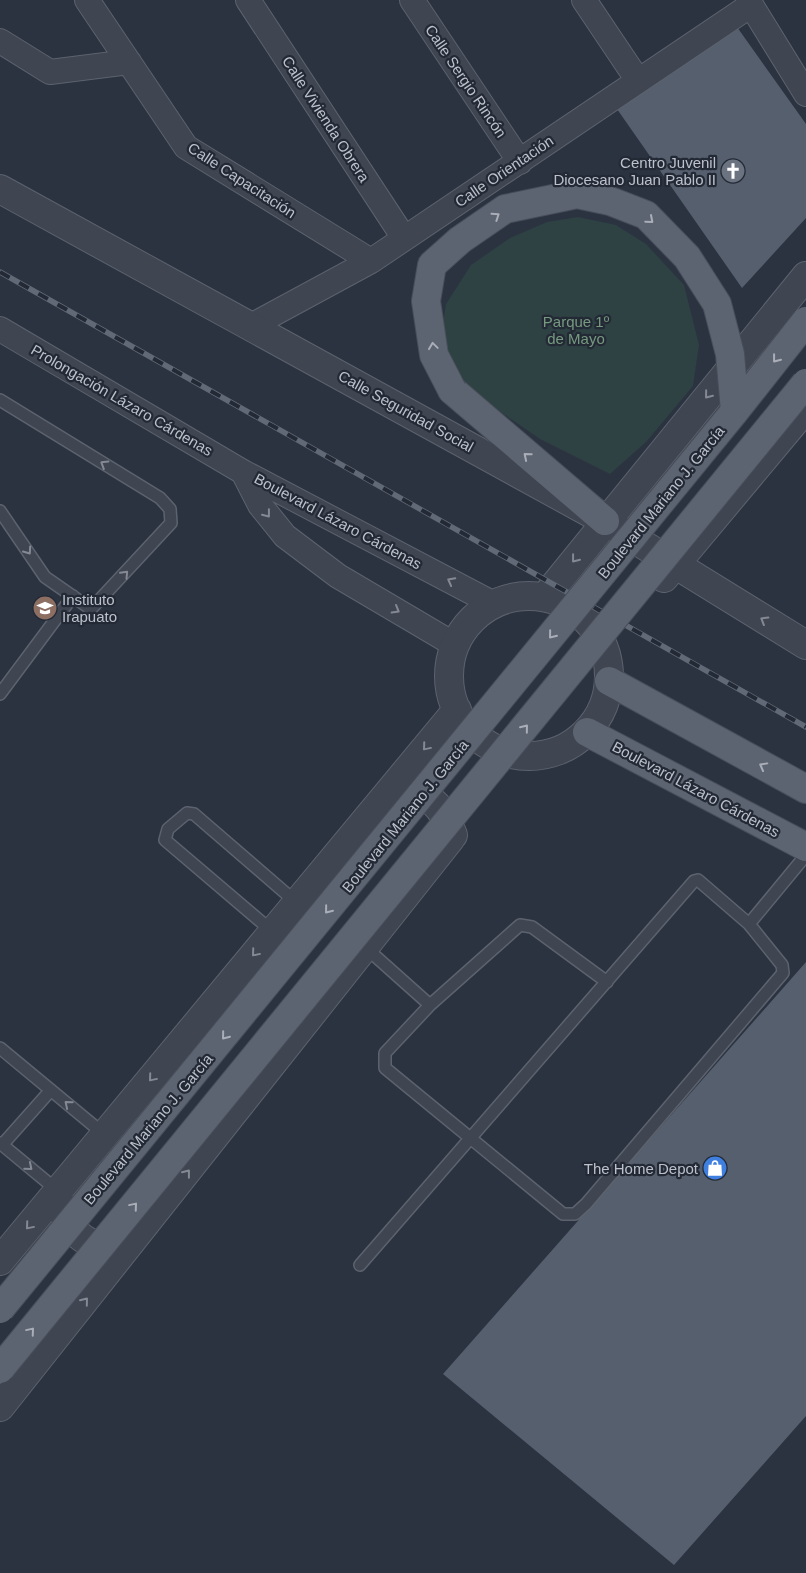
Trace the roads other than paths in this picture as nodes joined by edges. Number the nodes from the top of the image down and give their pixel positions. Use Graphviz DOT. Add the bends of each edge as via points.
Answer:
graph roads {
  1 [pos="87,0"];
  2 [pos="248,0"];
  3 [pos="412,0"];
  4 [pos="584,0"];
  5 [pos="749,2"];
  6 [pos="0,41"];
  7 [pos="129,62"];
  8 [pos="637,79"];
  9 [pos="806,94"];
  10 [pos="520,162"];
  11 [pos="0,189"];
  12 [pos="404,238"];
  13 [pos="371,261"];
  14 [pos="806,276"];
  15 [pos="806,321"];
  16 [pos="251,326"];
  17 [pos="0,329"];
  18 [pos="806,383"];
  19 [pos="0,400"];
  20 [pos="806,408"];
  21 [pos="735,412"];
  22 [pos="243,472"];
  23 [pos="0,511"];
  24 [pos="605,521"];
  25 [pos="675,565"];
  26 [pos="73,596"];
  27 [pos="545,598"];
  28 [pos="494,604"];
  29 [pos="455,645"];
  30 [pos="806,645"];
  31 [pos="603,647"];
  32 [pos="609,681"];
  33 [pos="0,694"];
  34 [pos="457,710"];
  35 [pos="587,732"];
  36 [pos="517,755"];
  37 [pos="391,789"];
  38 [pos="806,789"];
  39 [pos="453,835"];
  40 [pos="806,847"];
  41 [pos="806,855"];
  42 [pos="297,902"];
  43 [pos="749,924"];
  44 [pos="273,932"];
  45 [pos="365,948"];
  46 [pos="607,982"];
  47 [pos="430,1005"];
  48 [pos="0,1048"];
  49 [pos="51,1090"];
  50 [pos="105,1135"];
  51 [pos="471,1139"];
  52 [pos="1,1144"];
  53 [pos="58,1191"];
  54 [pos="125,1251"];
  55 [pos="0,1261"];
  56 [pos="360,1265"];
  57 [pos="0,1309"];
  58 [pos="0,1369"];
  59 [pos="0,1407"];
  1 -- 7 [label="street, Calle Capacitación"];
  2 -- 12 [label="street, Calle Vivienda Obrera"];
  3 -- 10 [label="street, Calle Sergio Rincón"];
  4 -- 8 [label="street"];
  5 -- 8 [label="street, Calle Orientación"];
  5 -- 9 [label="street"];
  6 -- 7 [label="street" via="50,72"];
  7 -- 13 [label="street, Calle Capacitación" via="186,147"];
  8 -- 10 [label="street, Calle Orientación"];
  10 -- 12 [label="street, Calle Orientación"];
  11 -- 16 [label="street, Calle Seguridad Social"];
  12 -- 13 [label="street, Calle Orientación"];
  13 -- 16 [label="street, Calle Orientación"];
  14 -- 24 [label="street, one-way"];
  15 -- 21 [label="main road, Boulevard Mariano J. García, one-way, bridge"];
  16 -- 24 [label="street, Calle Seguridad Social"];
  17 -- 22 [label="street, Prolongación Lázaro Cárdenas"];
  58 -- 18 [label="main road, one-way, bridge"];
  26 -- 19 [label="lane, one-way" via="91,609 171,523 170,509 160,498"];
  20 -- 25 [label="street"];
  24 -- 21 [label="main road, one-way, bridge" via="452,390 434,355 426,301 432,265 460,240 505,210 577,194 610,201 646,215 687,257 717,304 730,354"];
  21 -- 57 [label="main road, Boulevard Mariano J. García, one-way, bridge"];
  28 -- 22 [label="street, Boulevard Lázaro Cárdenas, one-way"];
  22 -- 29 [label="street, Boulevard Lázaro Cárdenas, one-way" via="260,505 285,536 338,576"];
  23 -- 26 [label="lane, one-way" via="45,577"];
  24 -- 25 [label="street, Calle Seguridad Social"];
  24 -- 27 [label="street, one-way"];
  30 -- 25 [label="street, Calle Seguridad Social, one-way"];
  25 -- 31 [label="street"];
  26 -- 33 [label="lane"];
  27 -- 28 [label="street" via="510,598"];
  27 -- 31 [label="street" via="564,604 580,615 594,630"];
  28 -- 29 [label="street" via="478,614"];
  29 -- 34 [label="street" via="450,688"];
  31 -- 32 [label="street"];
  32 -- 35 [label="street" via="606,700"];
  38 -- 32 [label="main road, one-way"];
  34 -- 36 [label="street" via="478,737 492,747"];
  34 -- 37 [label="street, one-way"];
  35 -- 36 [label="street" via="555,752"];
  35 -- 40 [label="main road, Boulevard Lázaro Cárdenas"];
  36 -- 39 [label="street"];
  37 -- 39 [label="street" via="428,798 444,813"];
  37 -- 42 [label="street"];
  39 -- 45 [label="street"];
  41 -- 43 [label="lane"];
  42 -- 44 [label="street"];
  42 -- 44 [label="lane" via="194,814 187,812 168,829 165,840"];
  43 -- 46 [label="lane" via="694,880"];
  43 -- 51 [label="lane" via="782,966 783,973 586,1204 574,1214 562,1214"];
  44 -- 50 [label="street, one-way"];
  45 -- 47 [label="lane"];
  54 -- 45 [label="street, one-way"];
  46 -- 47 [label="lane" via="532,927 520,925"];
  46 -- 51 [label="lane"];
  47 -- 51 [label="lane" via="384,1053 385,1068"];
  48 -- 49 [label="lane"];
  50 -- 49 [label="lane, one-way"];
  49 -- 52 [label="lane"];
  50 -- 53 [label="street"];
  51 -- 56 [label="lane"];
  52 -- 53 [label="lane, one-way"];
  53 -- 54 [label="street" via="61,1208 79,1236 92,1246"];
  53 -- 55 [label="street, one-way"];
  59 -- 54 [label="street, one-way"];
}
